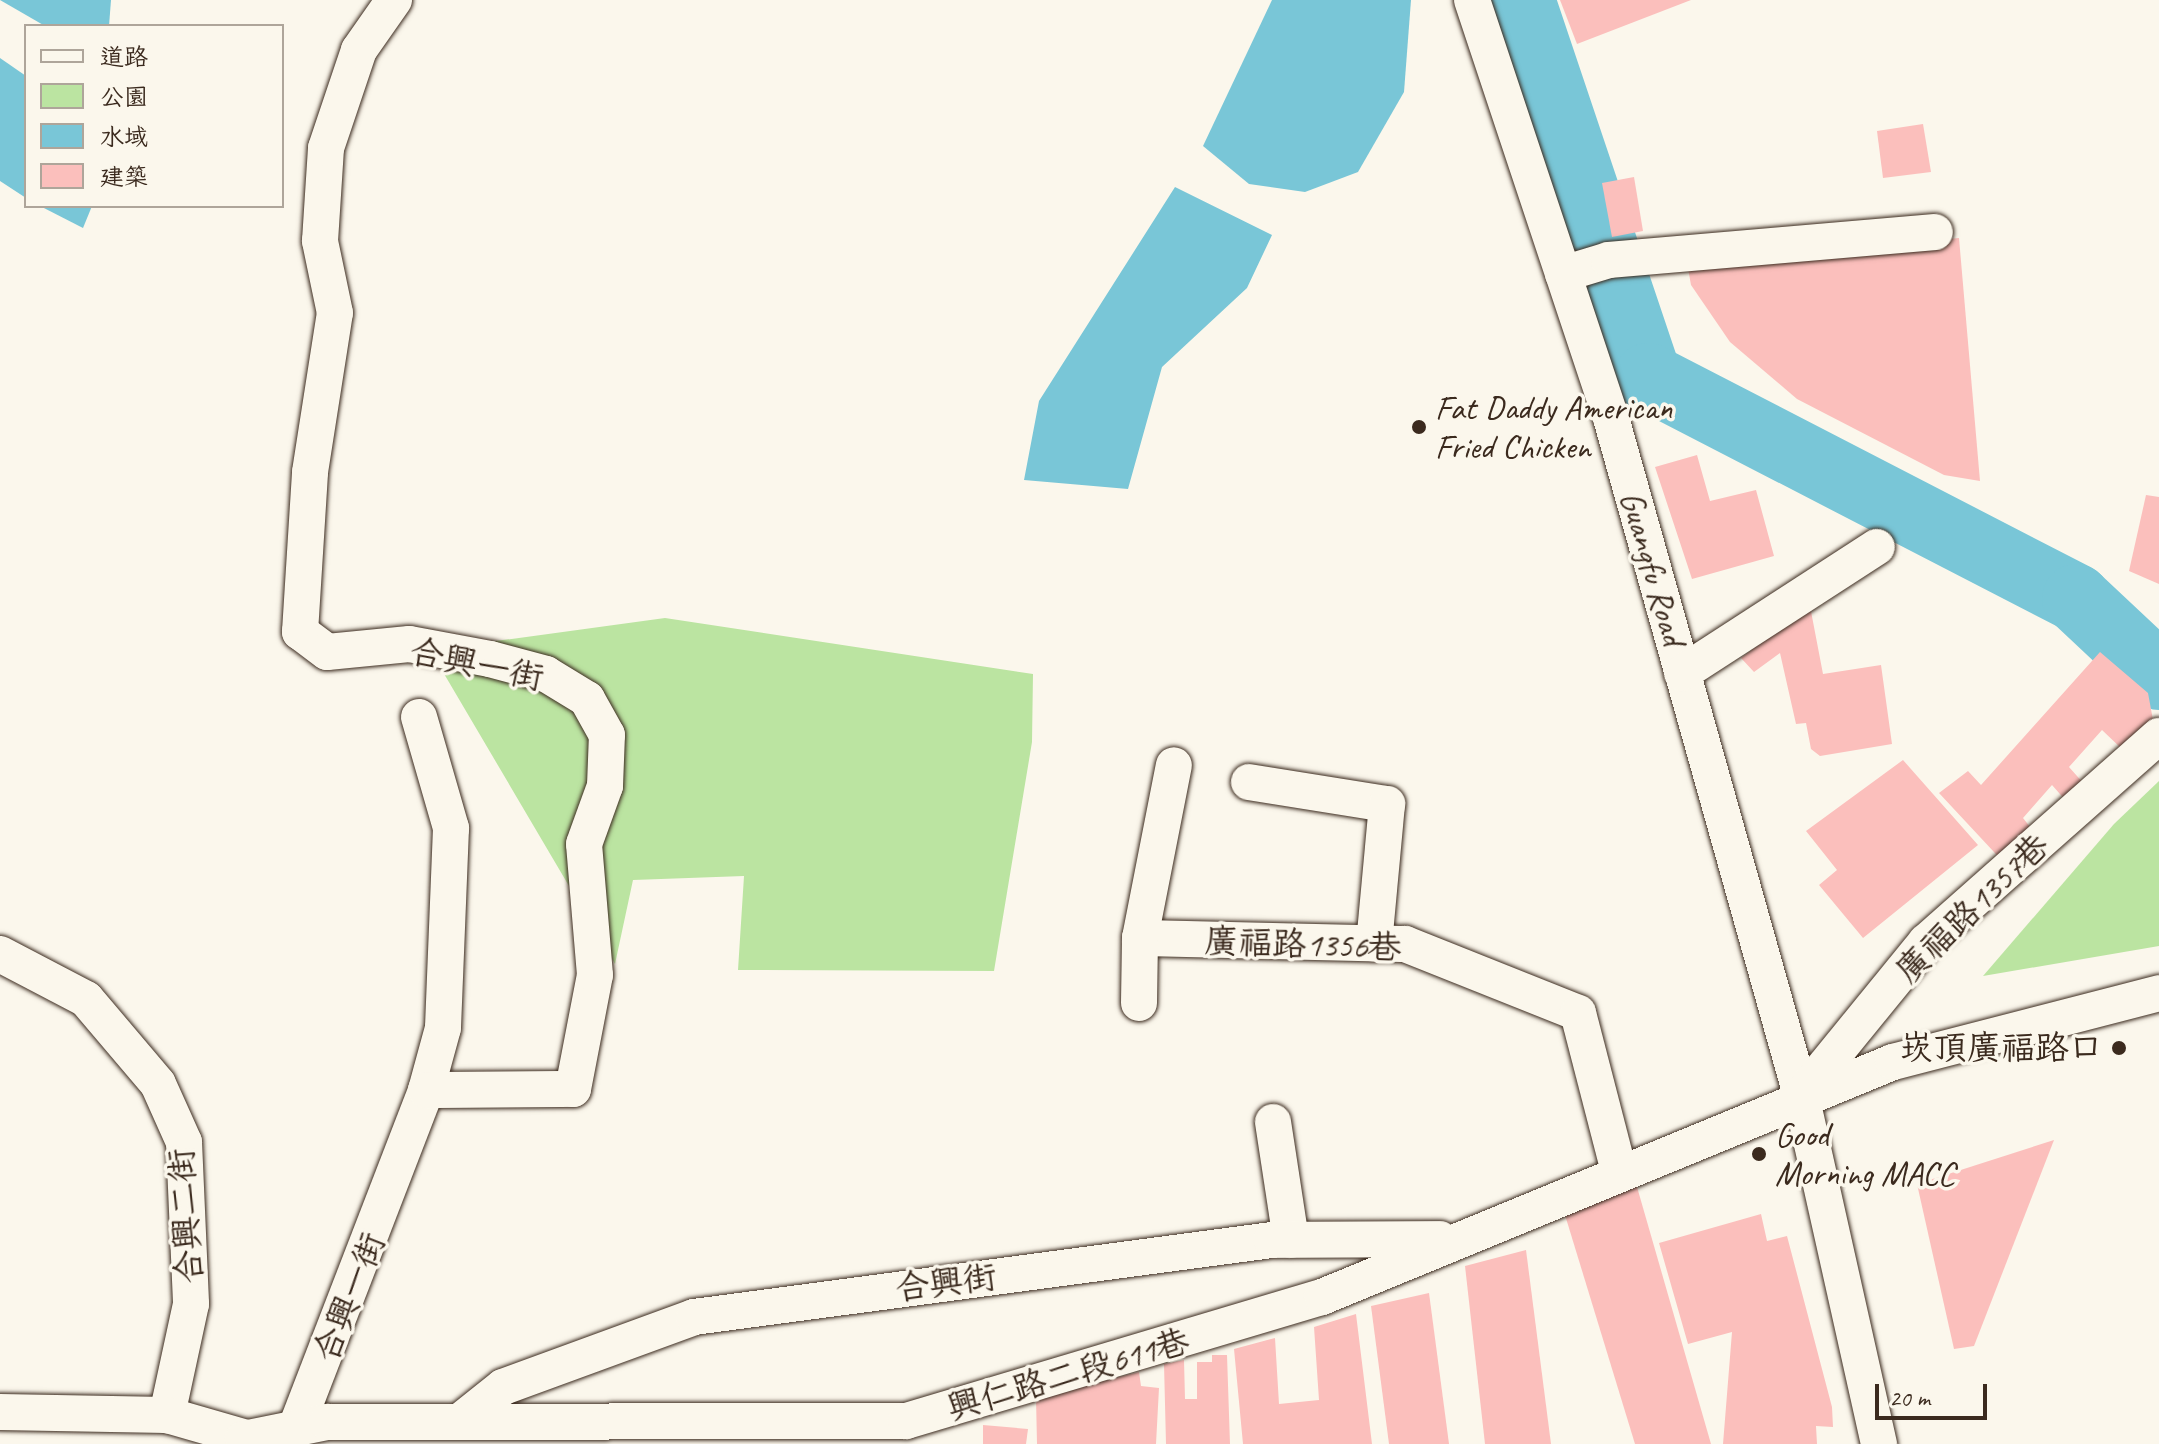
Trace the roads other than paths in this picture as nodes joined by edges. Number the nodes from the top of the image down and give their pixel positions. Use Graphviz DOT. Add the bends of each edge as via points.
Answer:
graph roads {
  1 [pos="394,0"];
  2 [pos="1472,0"];
  3 [pos="1935,232"];
  4 [pos="1563,274"];
  5 [pos="1877,547"];
  6 [pos="1682,673"];
  7 [pos="419,717"];
  8 [pos="2159,736"];
  9 [pos="1174,765"];
  10 [pos="1249,782"];
  11 [pos="1140,938"];
  12 [pos="1374,943"];
  13 [pos="0,954"];
  14 [pos="2159,993"];
  15 [pos="1139,1003"];
  16 [pos="426,1090"];
  17 [pos="1801,1095"];
  18 [pos="1273,1122"];
  19 [pos="1619,1171"];
  20 [pos="1458,1239"];
  21 [pos="1291,1240"];
  22 [pos="0,1412"];
  23 [pos="167,1415"];
  24 [pos="459,1422"];
  25 [pos="263,1439"];
  26 [pos="1879,1444"];
  1 -- 16 [label="street, 合興一街" via="359,50 326,148 320,241 335,313 310,472 300,632 327,652 409,644 546,674 587,699 607,735 605,786 584,844 595,975 573,1089"];
  2 -- 4 [label="street, Guangfu Road"];
  3 -- 4 [label="street" via="1609,260"];
  4 -- 6 [label="street, Guangfu Road"];
  5 -- 6 [label="street"];
  6 -- 17 [label="street, Guangfu Road"];
  7 -- 16 [label="street" via="451,828 443,1028"];
  8 -- 17 [label="street, 廣福路1357巷" via="1926,942"];
  9 -- 11 [label="street"];
  10 -- 12 [label="street" via="1387,804"];
  11 -- 12 [label="street, 廣福路1356巷"];
  11 -- 15 [label="street"];
  12 -- 19 [label="street, 廣福路1356巷" via="1405,944 1578,1013"];
  13 -- 23 [label="street, 合興二街" via="86,999 158,1084 184,1142 191,1304"];
  14 -- 17 [label="street, 興仁路二段611巷" via="1907,1058"];
  16 -- 25 [label="street, 合興一街"];
  17 -- 19 [label="street, 興仁路二段611巷"];
  17 -- 26 [label="street, Guangfu Road"];
  18 -- 21 [label="street"];
  19 -- 20 [label="street, 興仁路二段611巷"];
  20 -- 21 [label="street, 合興街"];
  20 -- 24 [label="street, 興仁路二段611巷" via="1322,1297 906,1421"];
  21 -- 24 [label="street, 合興街" via="694,1317 503,1387"];
  22 -- 23 [label="street"];
  23 -- 25 [label="street"];
  24 -- 25 [label="street, 興仁路二段611巷" via="327,1422"];
}
